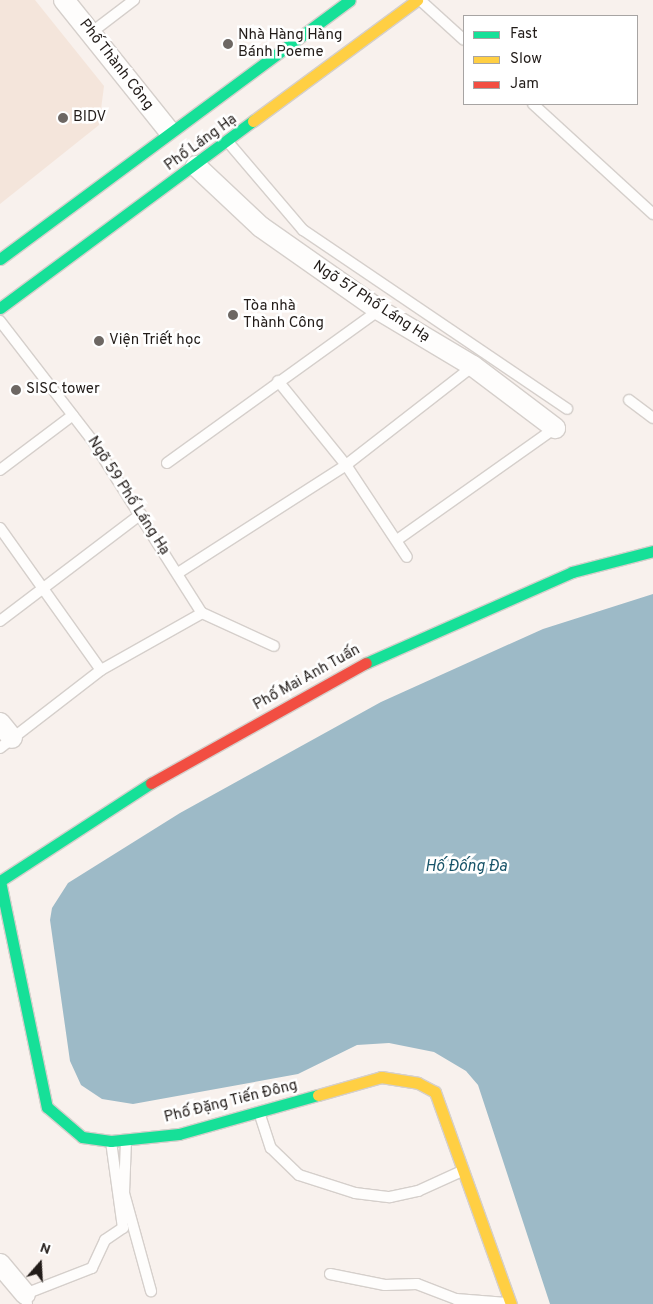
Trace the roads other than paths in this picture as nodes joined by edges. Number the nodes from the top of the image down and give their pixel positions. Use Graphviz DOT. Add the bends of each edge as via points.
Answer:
graph roads {
  1 [pos="64,0"];
  2 [pos="134,0"];
  3 [pos="350,0"];
  4 [pos="419,0"];
  5 [pos="92,32"];
  6 [pos="463,39"];
  7 [pos="534,105"];
  8 [pos="168,130"];
  9 [pos="228,142"];
  10 [pos="196,166"];
  11 [pos="653,214"];
  12 [pos="0,259"];
  13 [pos="0,308"];
  14 [pos="379,310"];
  15 [pos="0,321"];
  16 [pos="473,366"];
  17 [pos="278,381"];
  18 [pos="628,400"];
  19 [pos="567,409"];
  20 [pos="73,415"];
  21 [pos="653,418"];
  22 [pos="555,428"];
  23 [pos="167,463"];
  24 [pos="346,464"];
  25 [pos="0,470"];
  26 [pos="140,514"];
  27 [pos="0,528"];
  28 [pos="397,540"];
  29 [pos="653,551"];
  30 [pos="407,557"];
  31 [pos="178,573"];
  32 [pos="43,589"];
  33 [pos="202,613"];
  34 [pos="0,620"];
  35 [pos="274,646"];
  36 [pos="101,670"];
  37 [pos="4,736"];
  38 [pos="0,881"];
  39 [pos="259,1112"];
  40 [pos="126,1140"];
  41 [pos="111,1141"];
  42 [pos="463,1170"];
  43 [pos="0,1264"];
  44 [pos="330,1274"];
  45 [pos="151,1291"];
  46 [pos="26,1299"];
  47 [pos="511,1304"];
  1 -- 5 [label="street, Phố Thành Công"];
  2 -- 5 [label="lane"];
  3 -- 8 [label="street, Phố Láng Hạ"];
  4 -- 6 [label="lane"];
  4 -- 9 [label="street, Phố Láng Hạ"];
  5 -- 8 [label="street, Phố Thành Công"];
  7 -- 11 [label="lane"];
  8 -- 12 [label="street, Phố Láng Hạ"];
  9 -- 10 [label="street, Phố Láng Hạ"];
  9 -- 19 [label="lane" via="303,230"];
  10 -- 13 [label="street, Phố Láng Hạ"];
  10 -- 14 [label="street, Ngõ 57 Phố Láng Hạ" via="261,227"];
  14 -- 16 [label="street, Ngõ 57 Phố Láng Hạ"];
  14 -- 17 [label="lane"];
  15 -- 20 [label="lane, Ngõ 59 Phố Láng Hạ"];
  16 -- 22 [label="street, Ngõ 57 Phố Láng Hạ"];
  16 -- 24 [label="lane"];
  17 -- 23 [label="lane"];
  17 -- 24 [label="lane"];
  18 -- 21 [label="lane"];
  20 -- 25 [label="lane"];
  20 -- 26 [label="lane, Ngõ 59 Phố Láng Hạ"];
  22 -- 28 [label="lane"];
  24 -- 28 [label="lane"];
  24 -- 31 [label="lane"];
  26 -- 31 [label="lane, Ngõ 59 Phố Láng Hạ"];
  26 -- 32 [label="lane"];
  27 -- 32 [label="lane"];
  28 -- 30 [label="lane"];
  29 -- 38 [label="street, Phố Mai Anh Tuấn" via="572,572 395,647 178,766"];
  31 -- 33 [label="lane, Ngõ 59 Phố Láng Hạ"];
  32 -- 34 [label="lane"];
  32 -- 36 [label="lane"];
  33 -- 35 [label="lane"];
  33 -- 36 [label="lane"];
  36 -- 37 [label="lane"];
  38 -- 41 [label="street, Phố Đặng Tiến Đông" via="47,1107 82,1137"];
  39 -- 40 [label="street, Phố Đặng Tiến Đông" via="179,1134"];
  39 -- 42 [label="lane" via="271,1148 299,1174 354,1193 390,1197 418,1191"];
  39 -- 42 [label="street, Phố Đặng Tiến Đông" via="382,1078 405,1079 435,1092"];
  40 -- 41 [label="street, Phố Đặng Tiến Đông"];
  40 -- 45 [label="lane" via="124,1193"];
  41 -- 46 [label="lane" via="123,1228 105,1240 92,1268"];
  42 -- 47 [label="street, Phố Đặng Tiến Đông"];
  43 -- 46 [label="street"];
  44 -- 47 [label="lane" via="385,1285 417,1284 456,1299"];
}
